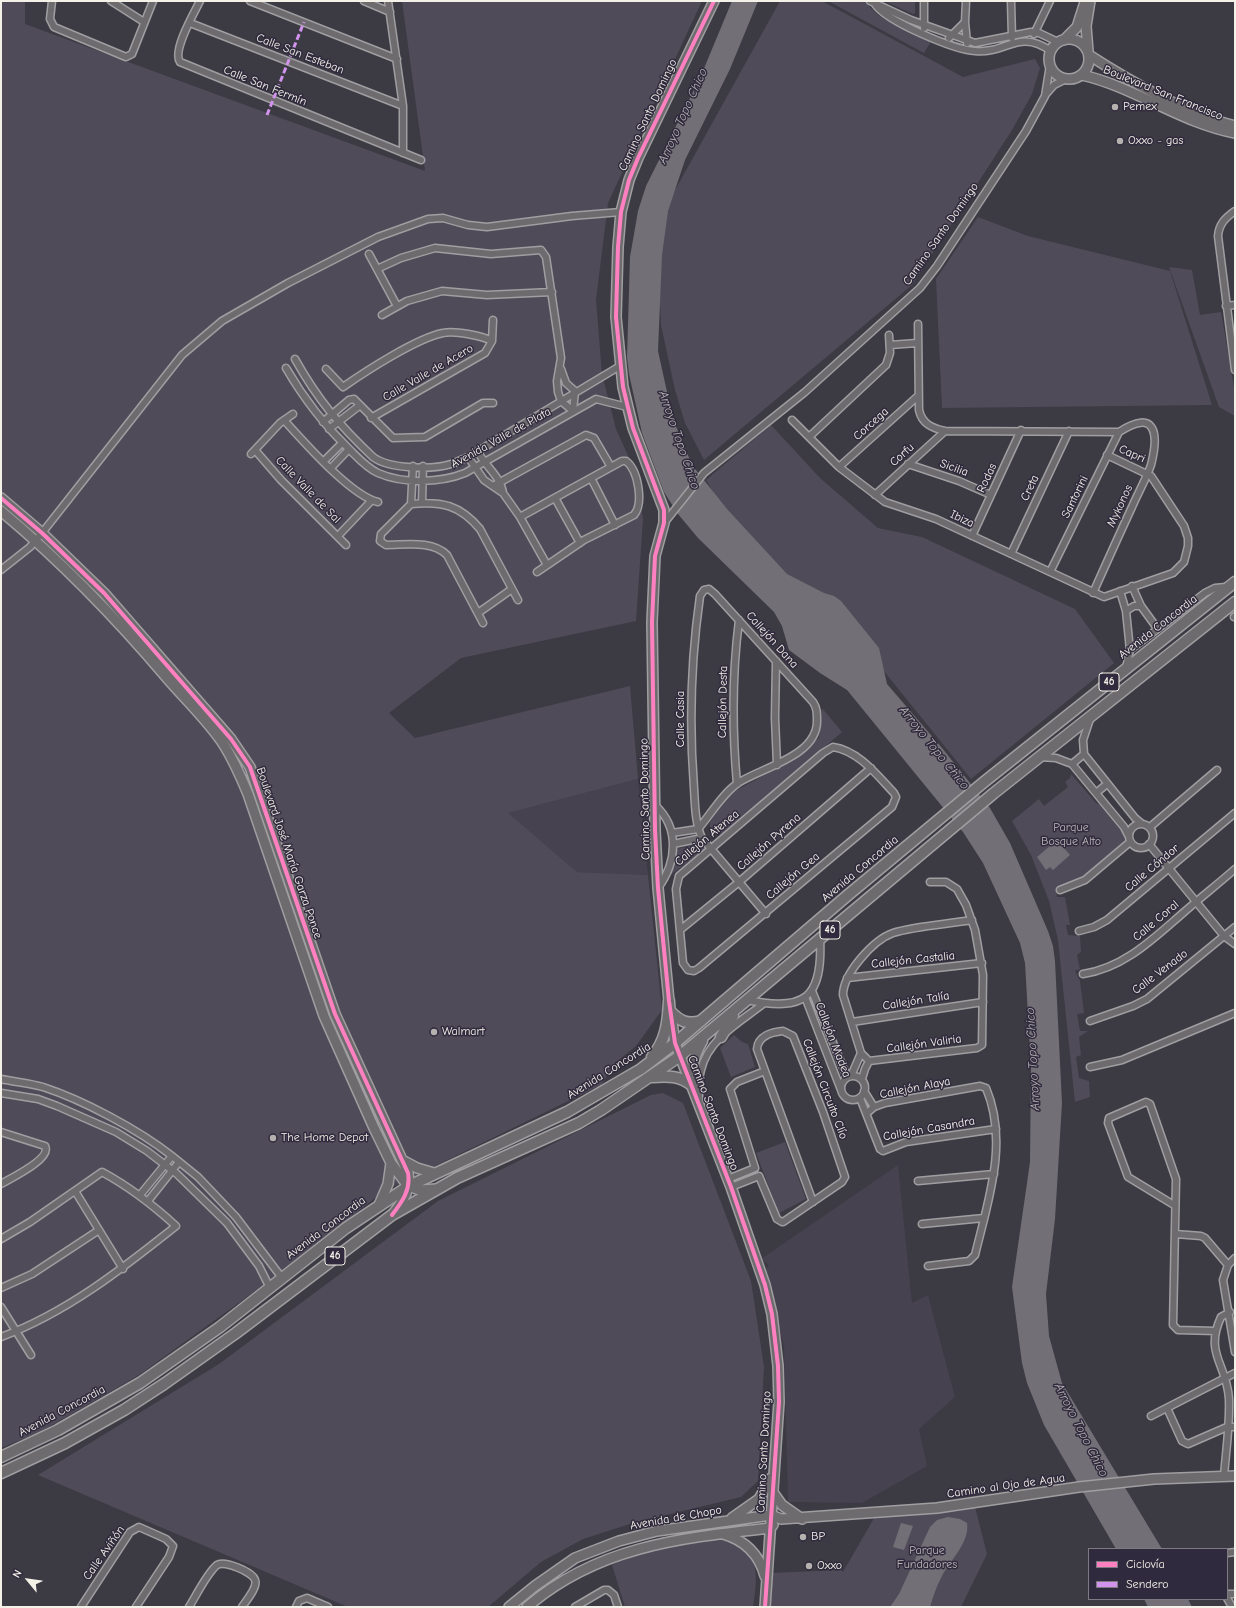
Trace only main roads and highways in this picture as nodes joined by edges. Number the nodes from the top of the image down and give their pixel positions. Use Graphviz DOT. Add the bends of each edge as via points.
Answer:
graph roads {
  1 [pos="1233,584"];
  2 [pos="1235,602"];
  3 [pos="669,1001"];
  4 [pos="717,1007"];
  5 [pos="736,1010"];
  6 [pos="671,1012"];
  7 [pos="701,1021"];
  8 [pos="707,1034"];
  9 [pos="721,1036"];
  10 [pos="678,1049"];
  11 [pos="643,1067"];
  12 [pos="649,1078"];
  13 [pos="637,1086"];
  14 [pos="1,1457"];
  15 [pos="1,1473"];
  1 -- 4 [label="main road, Avenida Concordia / 46" via="984,782"];
  2 -- 5 [label="main road, Avenida Concordia / 46" via="994,792"];
  3 -- 11 [label="main road" via="668,1023 663,1040 656,1053"];
  4 -- 7 [label="main road, Avenida Concordia / 46"];
  4 -- 10 [label="main road" via="712,1018"];
  5 -- 8 [label="main road, Avenida Concordia / 46"];
  5 -- 9 [label="main road"];
  6 -- 7 [label="main road" via="684,1022"];
  7 -- 10 [label="main road, Avenida Concordia / 46"];
  8 -- 10 [label="main road, Avenida Concordia / 46"];
  8 -- 12 [label="main road" via="693,1060 693,1086 675,1076"];
  10 -- 11 [label="main road, Avenida Concordia / 46"];
  10 -- 12 [label="main road, Avenida Concordia / 46"];
  10 -- 13 [label="main road" via="643,1077"];
  11 -- 14 [label="main road, Avenida Concordia / 46" via="598,1096 567,1112 409,1186 346,1228 220,1327 140,1383 58,1430"];
  12 -- 13 [label="main road, Avenida Concordia / 46"];
  13 -- 15 [label="main road, Avenida Concordia / 46" via="579,1123 437,1189 392,1215 231,1337 164,1384 65,1443"];
}
